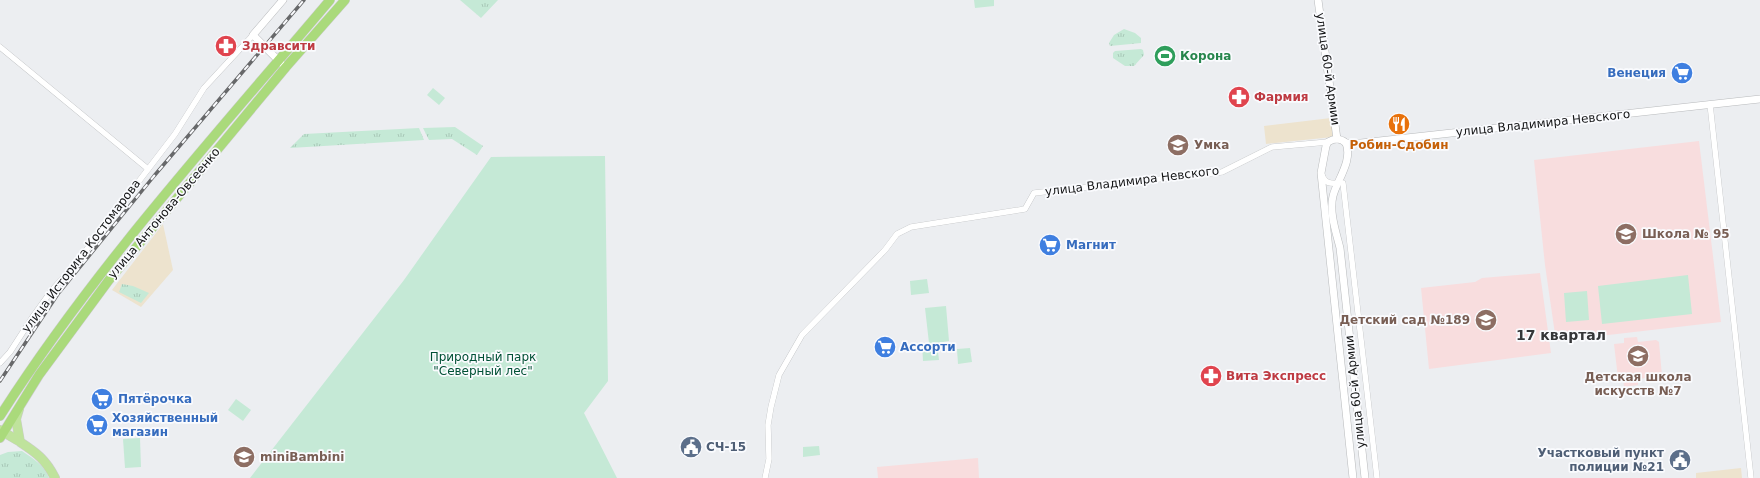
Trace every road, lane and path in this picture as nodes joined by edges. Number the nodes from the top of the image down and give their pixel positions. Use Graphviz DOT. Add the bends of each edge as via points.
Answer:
graph roads {
  1 [pos="283,0"];
  2 [pos="330,0"];
  3 [pos="344,0"];
  4 [pos="1318,0"];
  5 [pos="253,35"];
  6 [pos="0,47"];
  7 [pos="282,64"];
  8 [pos="1760,99"];
  9 [pos="1710,104"];
  10 [pos="1337,138"];
  11 [pos="1328,142"];
  12 [pos="1346,143"];
  13 [pos="148,169"];
  14 [pos="1321,173"];
  15 [pos="1340,183"];
  16 [pos="0,364"];
  17 [pos="21,404"];
  18 [pos="0,416"];
  19 [pos="1,433"];
  20 [pos="17,440"];
  21 [pos="1362,457"];
  22 [pos="1351,459"];
  23 [pos="55,478"];
  24 [pos="765,478"];
  25 [pos="1353,478"];
  26 [pos="1365,478"];
  27 [pos="1377,478"];
  28 [pos="1751,478"];
  1 -- 5 [label="street, улица Историка Костомарова"];
  2 -- 7 [label="highway, улица Антонова-Овсеенко"];
  3 -- 7 [label="highway, улица Антонова-Овсеенко"];
  4 -- 10 [label="street, улица 60-й Армии"];
  5 -- 7 [label="street"];
  5 -- 13 [label="street, улица Историка Костомарова" via="204,88"];
  6 -- 13 [label="street, улица Историка Костомарова"];
  7 -- 17 [label="highway, улица Антонова-Овсеенко" via="109,280 60,345"];
  7 -- 18 [label="highway, улица Антонова-Овсеенко" via="221,126 101,272 31,368"];
  8 -- 9 [label="street, улица Владимира Невского"];
  9 -- 12 [label="street, улица Владимира Невского"];
  9 -- 28 [label="street"];
  10 -- 11 [label="street, улица Владимира Невского"];
  10 -- 12 [label="street"];
  11 -- 14 [label="street"];
  11 -- 24 [label="street, улица Владимира Невского" via="1272,147 1222,172 1034,193 1025,209 911,227 897,234 885,250 802,335 779,375 768,425 769,459"];
  12 -- 15 [label="street, улица 60-й Армии" via="1348,154"];
  13 -- 16 [label="street, улица Историка Костомарова" via="74,266 52,290"];
  14 -- 15 [label="street" via="1325,181"];
  14 -- 22 [label="street, улица 60-й Армии"];
  15 -- 21 [label="street, улица 60-й Армии" via="1332,204 1340,248"];
  15 -- 27 [label="street"];
  17 -- 19 [label="highway, улица Антонова-Овсеенко"];
  17 -- 23 [label="main road" via="16,419 20,442 44,459"];
  19 -- 20 [label="main road"];
  21 -- 22 [label="street"];
  21 -- 26 [label="street, улица 60-й Армии"];
  22 -- 25 [label="street, улица 60-й Армии"];
}
